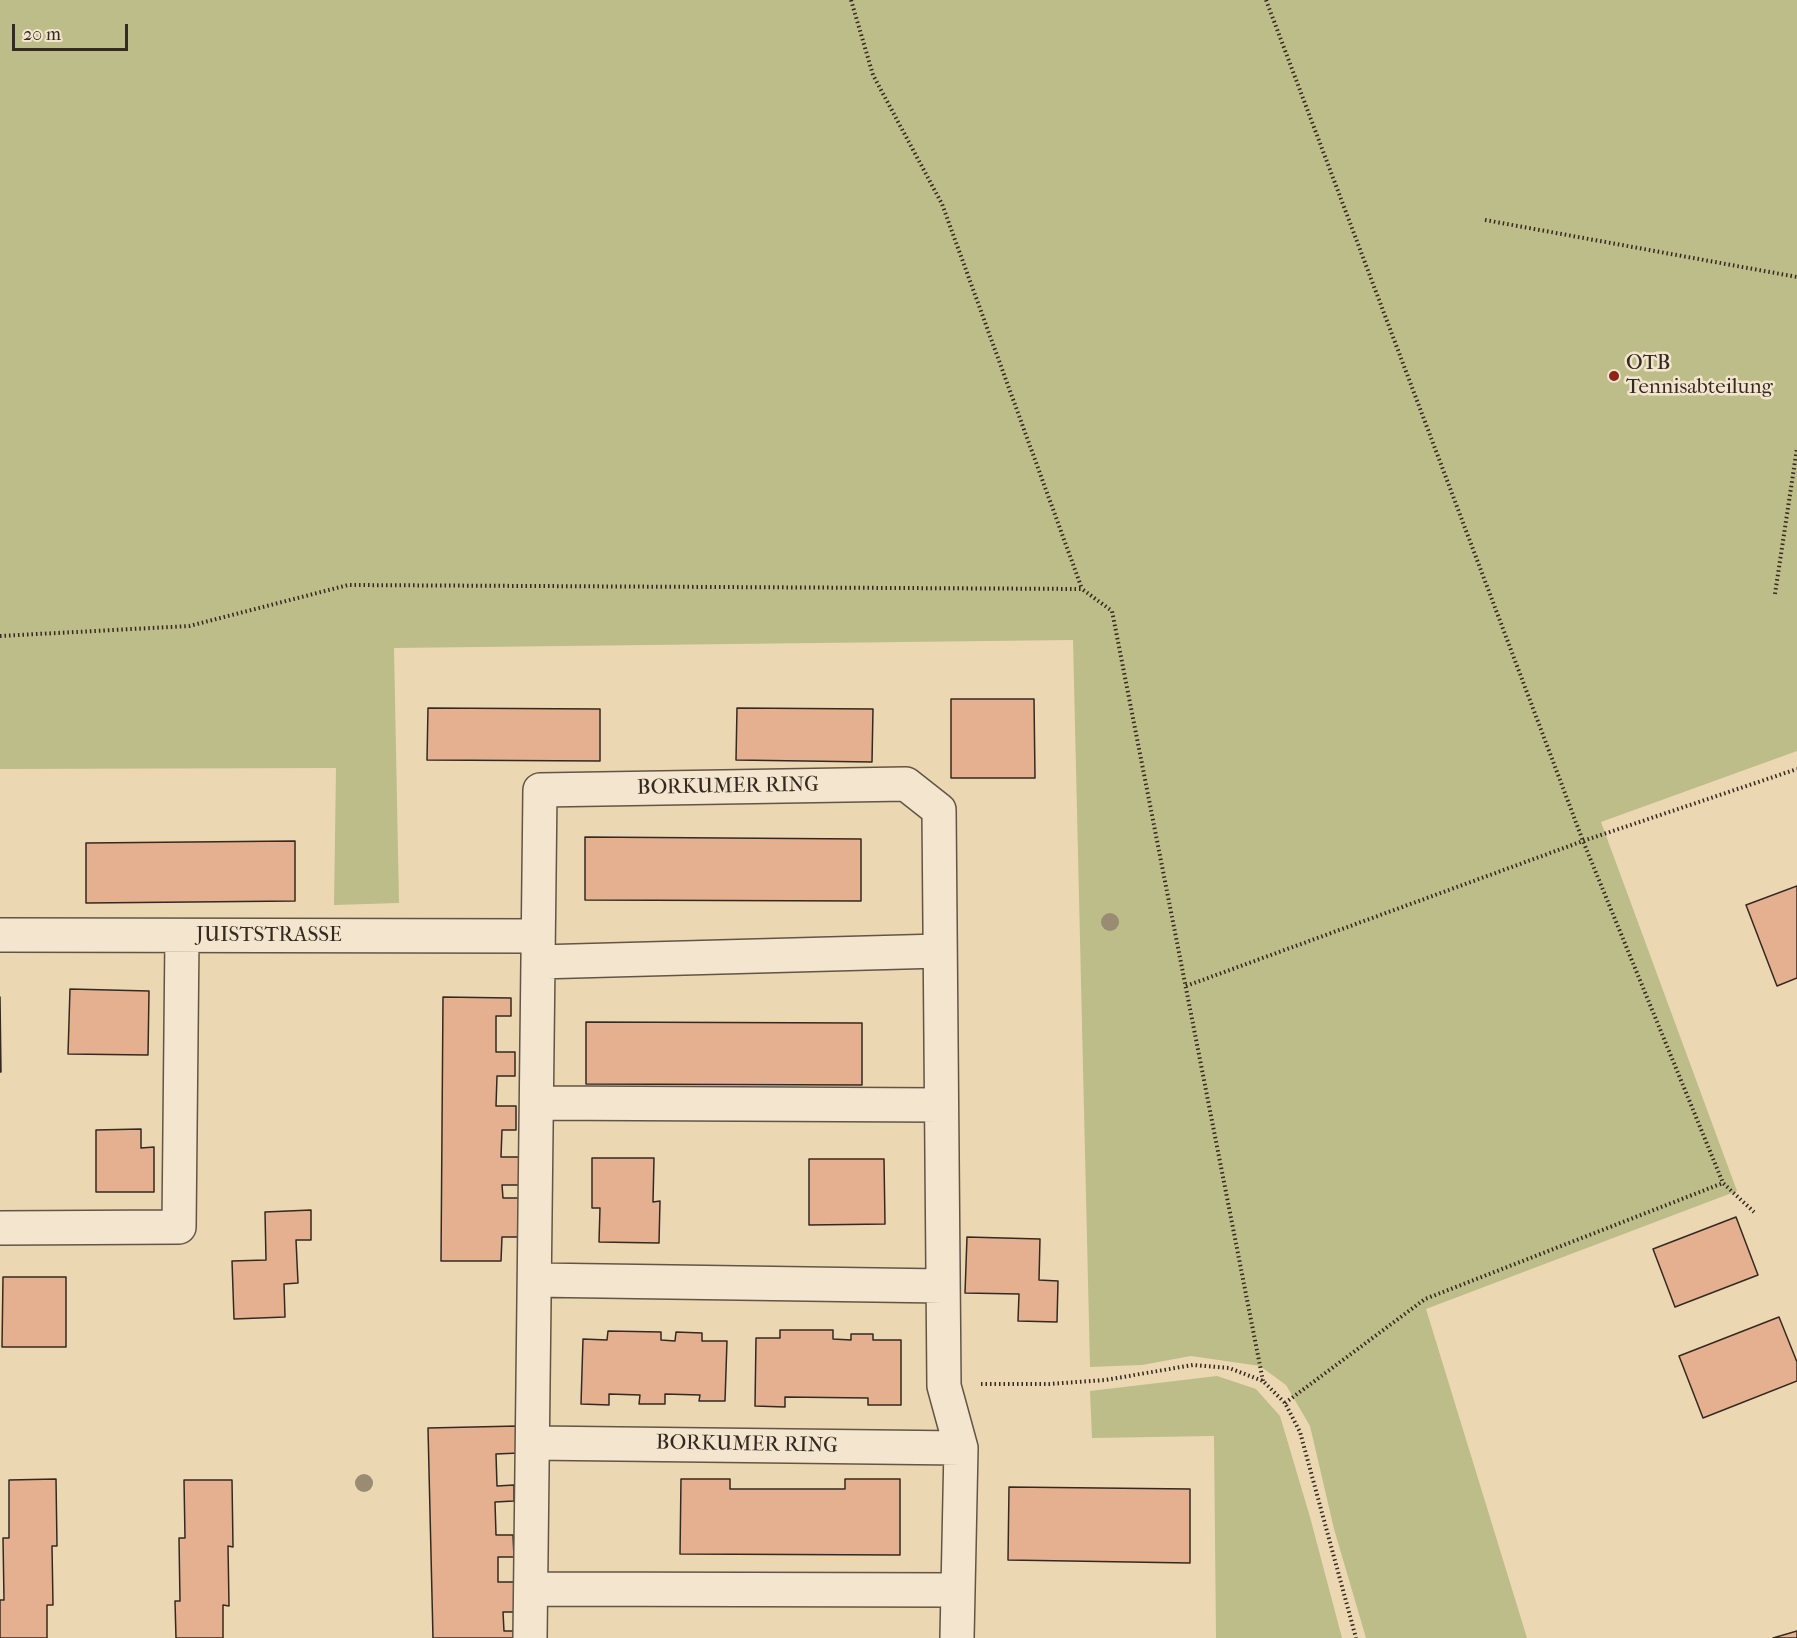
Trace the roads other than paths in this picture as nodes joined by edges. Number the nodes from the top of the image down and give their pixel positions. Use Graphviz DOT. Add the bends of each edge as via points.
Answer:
graph roads {
  1 [pos="0,935"];
  2 [pos="182,936"];
  3 [pos="538,949"];
  4 [pos="940,951"];
  5 [pos="537,1103"];
  6 [pos="941,1105"];
  7 [pos="0,1228"];
  8 [pos="534,1280"];
  9 [pos="943,1286"];
  10 [pos="533,1443"];
  11 [pos="961,1448"];
  12 [pos="531,1589"];
  13 [pos="958,1590"];
  14 [pos="530,1638"];
  15 [pos="957,1638"];
  1 -- 2 [label="street, JUISTSTRASSE"];
  2 -- 3 [label="street, JUISTSTRASSE"];
  2 -- 7 [label="street" via="179,1227"];
  3 -- 4 [label="street"];
  3 -- 4 [label="street, BORKUMER RING" via="540,790 906,784 939,810"];
  3 -- 5 [label="street, BORKUMER RING"];
  4 -- 6 [label="street, BORKUMER RING"];
  5 -- 6 [label="street"];
  5 -- 8 [label="street, BORKUMER RING"];
  6 -- 9 [label="street, BORKUMER RING"];
  8 -- 9 [label="street"];
  8 -- 10 [label="street, BORKUMER RING"];
  9 -- 11 [label="street, BORKUMER RING" via="944,1386"];
  10 -- 11 [label="street, BORKUMER RING"];
  10 -- 12 [label="street, BORKUMER RING"];
  11 -- 13 [label="street, BORKUMER RING"];
  12 -- 13 [label="street"];
  12 -- 14 [label="street, BORKUMER RING"];
  13 -- 15 [label="street, BORKUMER RING"];
}
